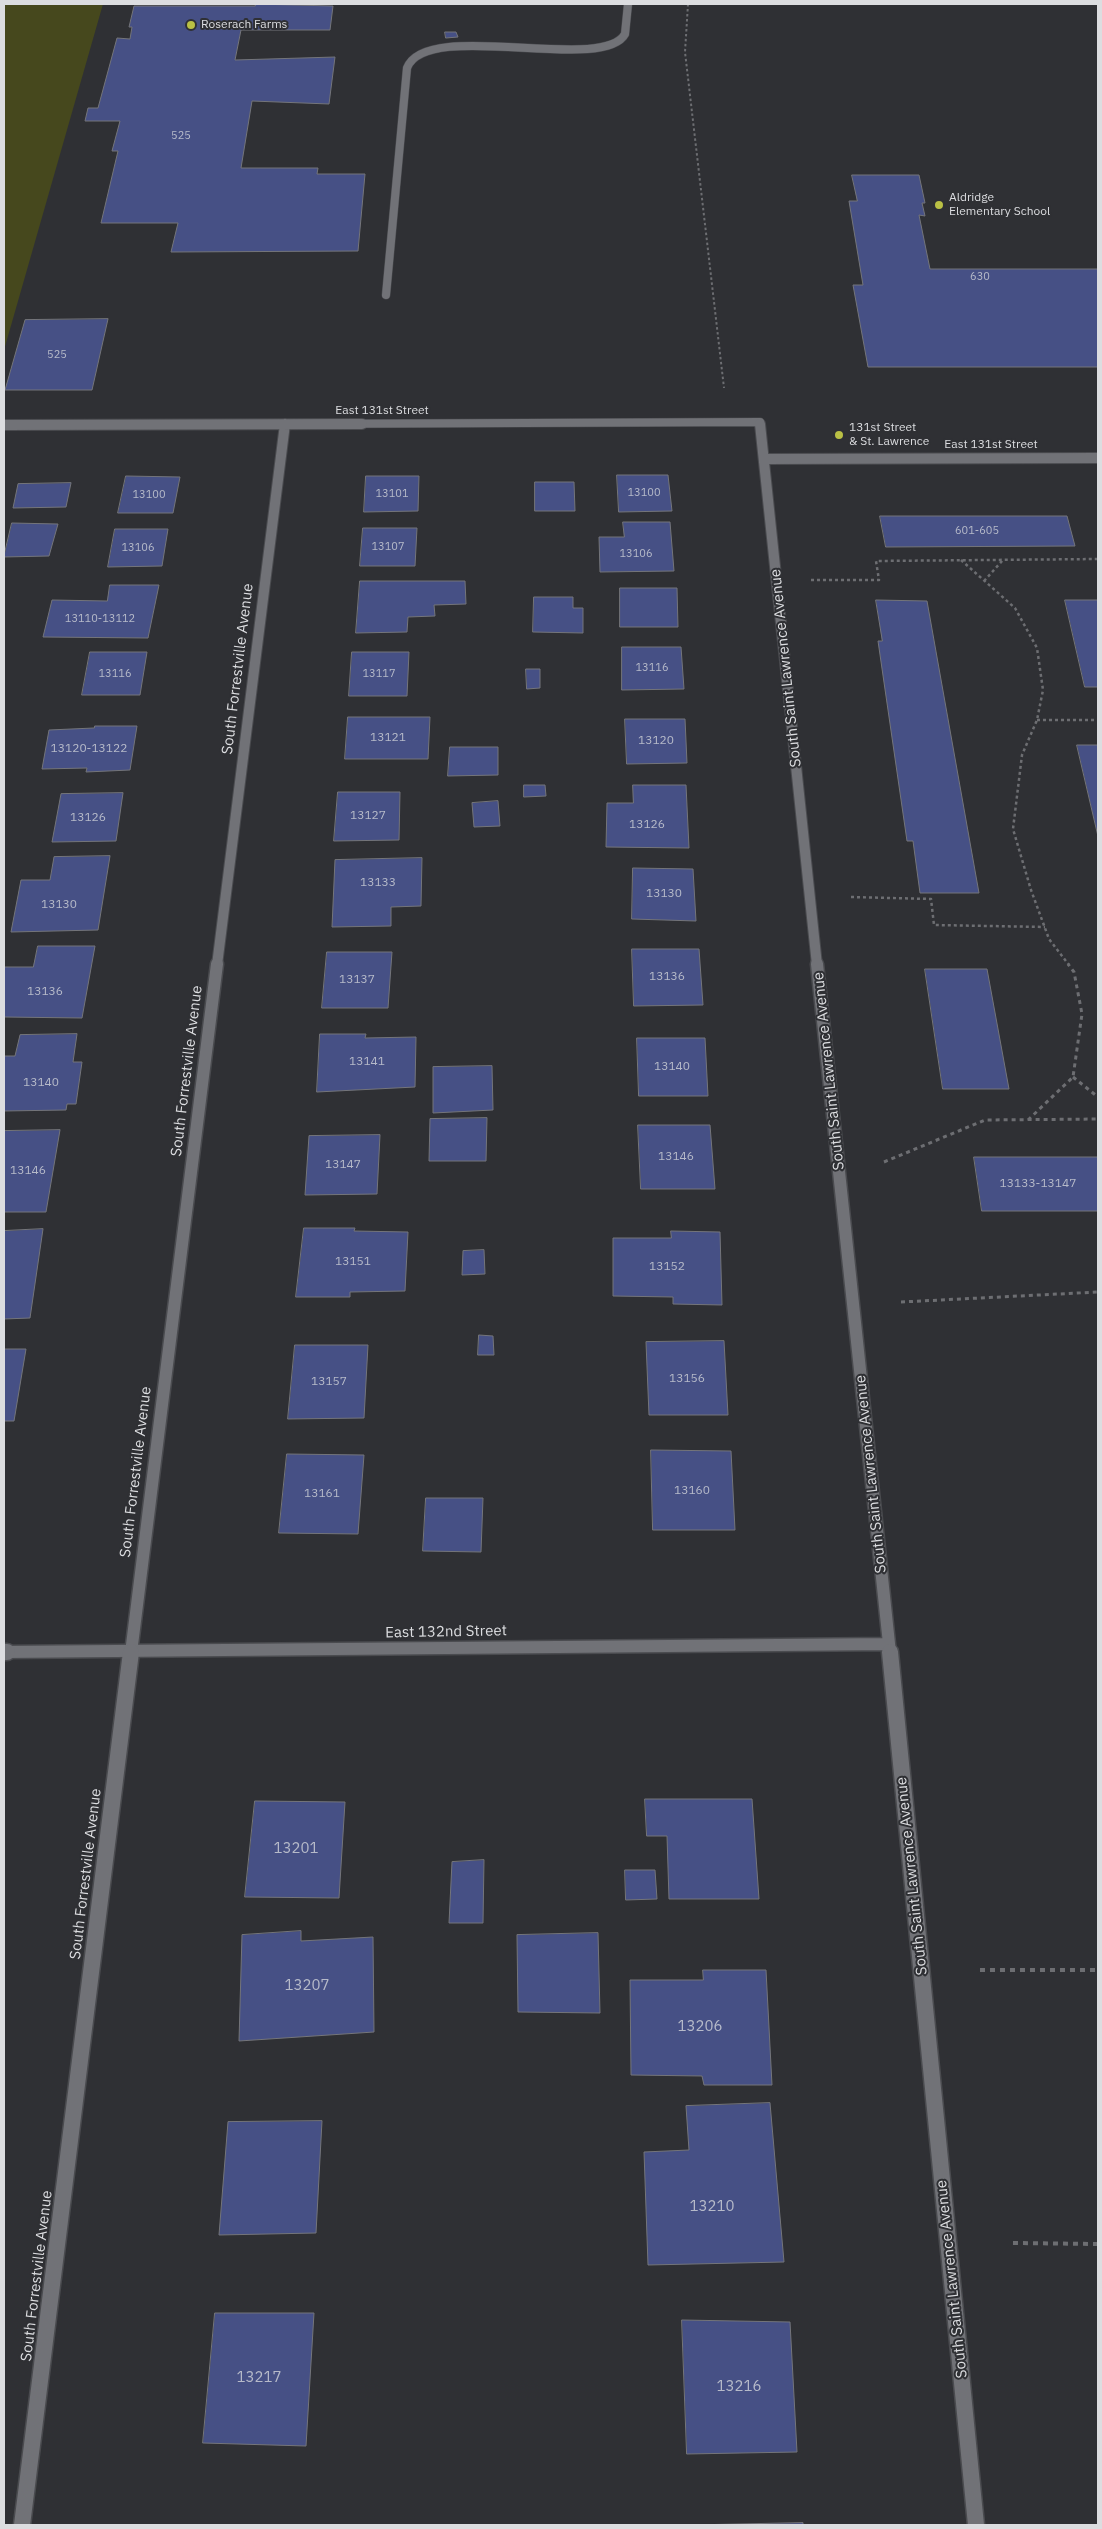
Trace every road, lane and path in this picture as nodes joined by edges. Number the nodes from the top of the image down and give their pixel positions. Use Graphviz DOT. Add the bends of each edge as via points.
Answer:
graph roads {
  1 [pos="628,4"];
  2 [pos="688,4"];
  3 [pos="386,295"];
  4 [pos="724,391"];
  5 [pos="760,422"];
  6 [pos="285,424"];
  7 [pos="4,425"];
  8 [pos="764,458"];
  9 [pos="1098,458"];
  10 [pos="1098,559"];
  11 [pos="961,560"];
  12 [pos="1003,560"];
  13 [pos="810,580"];
  14 [pos="984,581"];
  15 [pos="1038,720"];
  16 [pos="1098,720"];
  17 [pos="851,897"];
  18 [pos="1045,927"];
  19 [pos="1073,1077"];
  20 [pos="1098,1096"];
  21 [pos="1098,1119"];
  22 [pos="1028,1120"];
  23 [pos="884,1162"];
  24 [pos="1098,1292"];
  25 [pos="901,1302"];
  26 [pos="889,1644"];
  27 [pos="131,1651"];
  28 [pos="4,1652"];
  29 [pos="980,1970"];
  30 [pos="1098,1970"];
  31 [pos="1014,2243"];
  32 [pos="1098,2244"];
  33 [pos="22,2525"];
  34 [pos="976,2525"];
  1 -- 3 [label="street" via="628,26 623,38 614,45 578,48 462,47 422,53 412,58 407,68"];
  2 -- 4 [label="path" via="685,52"];
  5 -- 6 [label="street, East 131st Street"];
  5 -- 8 [label="street, South Saint Lawrence Avenue"];
  6 -- 7 [label="street, East 131st Street"];
  6 -- 27 [label="street, South Forrestville Avenue"];
  8 -- 9 [label="street, East 131st Street"];
  8 -- 26 [label="street, South Saint Lawrence Avenue"];
  10 -- 12 [label="path"];
  11 -- 12 [label="path"];
  11 -- 13 [label="path" via="876,561 879,580"];
  11 -- 14 [label="path"];
  12 -- 14 [label="path"];
  14 -- 15 [label="path" via="1015,608 1037,648 1043,690"];
  15 -- 16 [label="path"];
  15 -- 18 [label="path" via="1022,756 1013,829"];
  17 -- 18 [label="path" via="931,899 934,925"];
  18 -- 19 [label="path" via="1049,939 1074,972 1082,1014"];
  19 -- 20 [label="path"];
  19 -- 22 [label="path"];
  21 -- 22 [label="path"];
  22 -- 23 [label="path" via="985,1120"];
  24 -- 25 [label="path"];
  26 -- 27 [label="street, East 132nd Street"];
  26 -- 34 [label="street, South Saint Lawrence Avenue"];
  27 -- 28 [label="street, East 132nd Street"];
  27 -- 33 [label="street, South Forrestville Avenue"];
  29 -- 30 [label="path"];
  31 -- 32 [label="path"];
}
